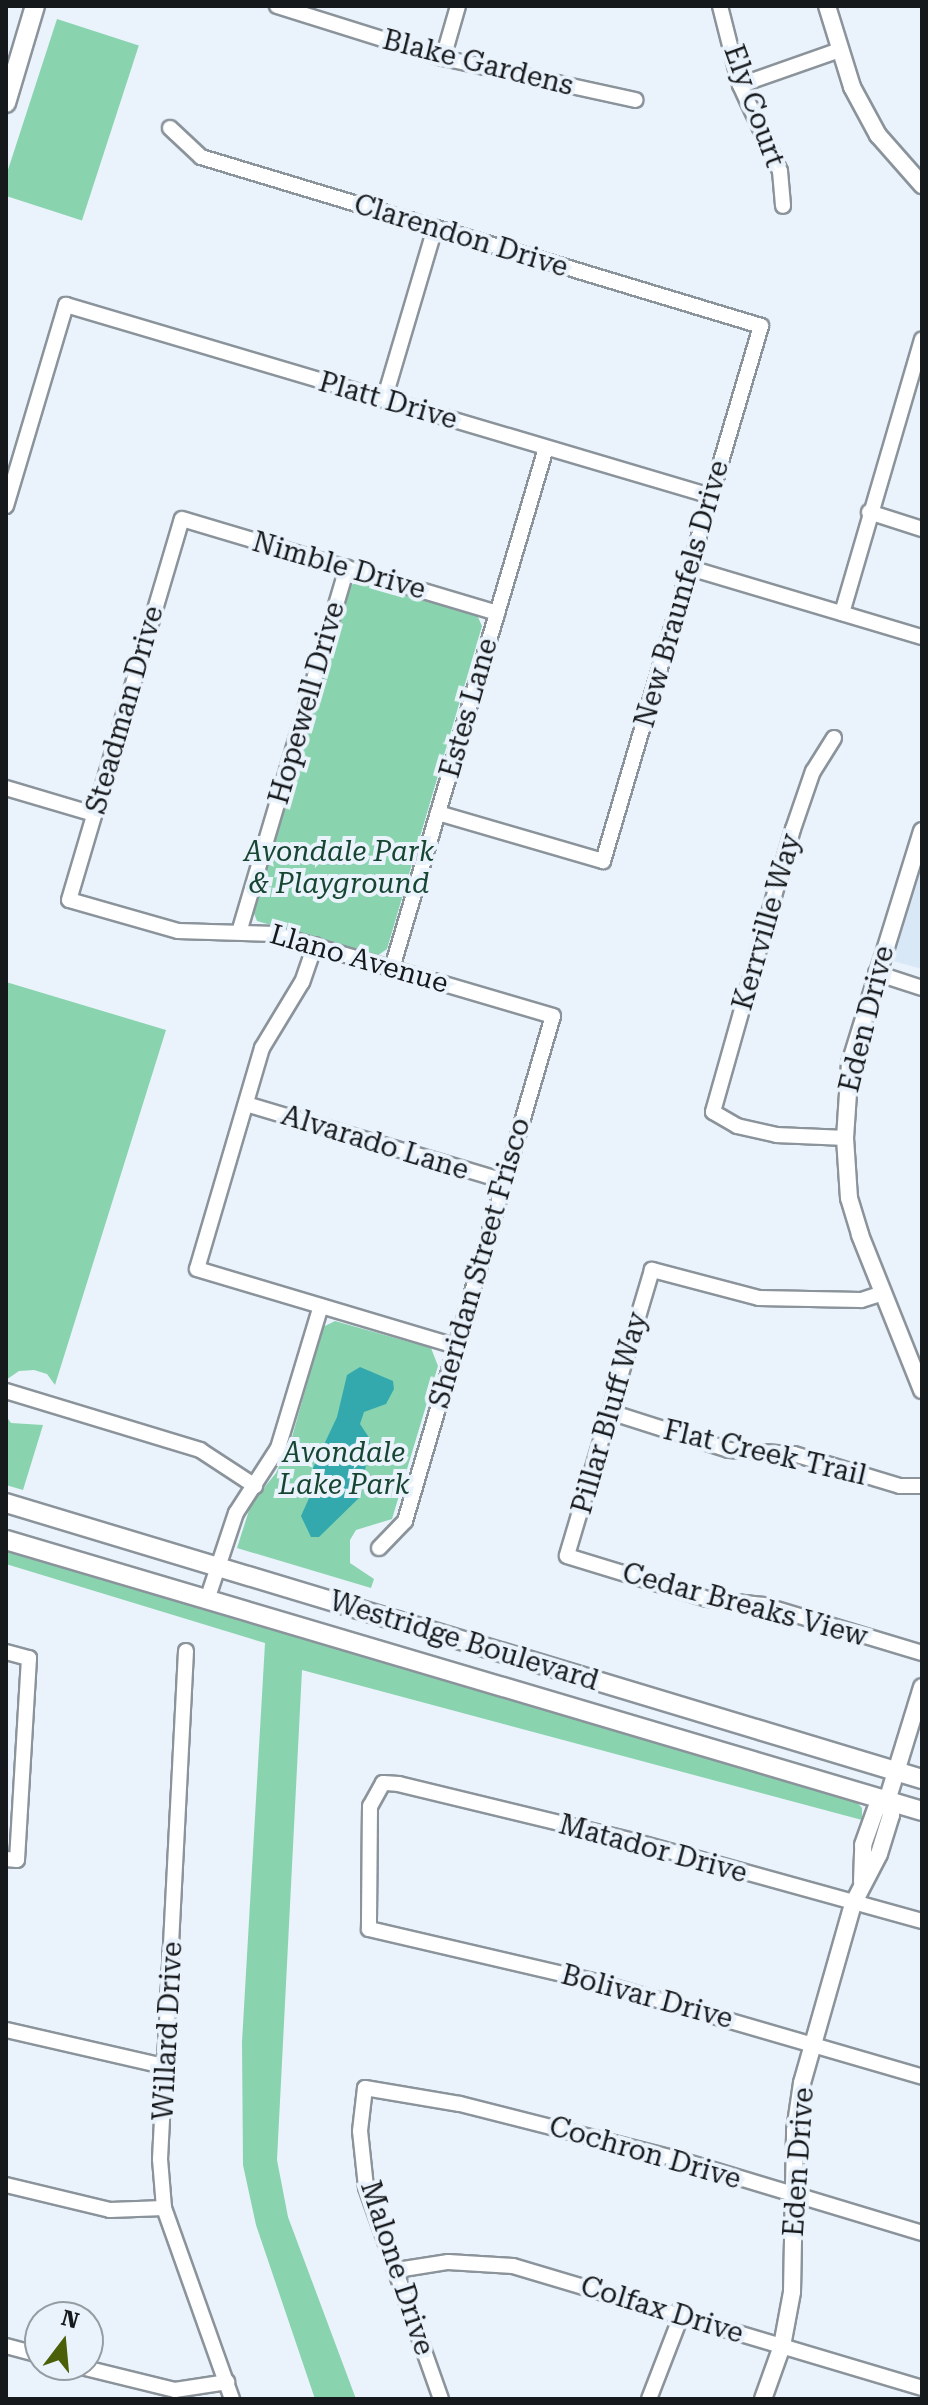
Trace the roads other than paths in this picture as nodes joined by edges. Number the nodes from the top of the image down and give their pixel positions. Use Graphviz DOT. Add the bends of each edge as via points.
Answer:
graph roads {
  1 [pos="35,6"];
  2 [pos="277,6"];
  3 [pos="458,6"];
  4 [pos="720,6"];
  5 [pos="827,6"];
  6 [pos="298,9"];
  7 [pos="837,51"];
  8 [pos="443,58"];
  9 [pos="740,85"];
  10 [pos="635,100"];
  11 [pos="6,103"];
  12 [pos="170,128"];
  13 [pos="922,185"];
  14 [pos="783,206"];
  15 [pos="435,228"];
  16 [pos="761,326"];
  17 [pos="922,339"];
  18 [pos="916,370"];
  19 [pos="384,400"];
  20 [pos="546,448"];
  21 [pos="711,496"];
  22 [pos="6,506"];
  23 [pos="869,512"];
  24 [pos="182,519"];
  25 [pos="922,529"];
  26 [pos="347,568"];
  27 [pos="690,568"];
  28 [pos="497,613"];
  29 [pos="842,613"];
  30 [pos="922,637"];
  31 [pos="834,738"];
  32 [pos="6,788"];
  33 [pos="438,813"];
  34 [pos="94,814"];
  35 [pos="922,831"];
  36 [pos="69,900"];
  37 [pos="240,929"];
  38 [pos="315,945"];
  39 [pos="392,968"];
  40 [pos="876,973"];
  41 [pos="922,988"];
  42 [pos="553,1016"];
  43 [pos="246,1104"];
  44 [pos="845,1138"];
  45 [pos="505,1181"];
  46 [pos="883,1293"];
  47 [pos="321,1306"];
  48 [pos="456,1346"];
  49 [pos="922,1390"];
  50 [pos="6,1391"];
  51 [pos="610,1412"];
  52 [pos="255,1486"];
  53 [pos="922,1486"];
  54 [pos="6,1503"];
  55 [pos="6,1540"];
  56 [pos="379,1548"];
  57 [pos="567,1556"];
  58 [pos="218,1566"];
  59 [pos="207,1600"];
  60 [pos="186,1651"];
  61 [pos="6,1652"];
  62 [pos="922,1653"];
  63 [pos="922,1687"];
  64 [pos="895,1771"];
  65 [pos="922,1779"];
  66 [pos="887,1801"];
  67 [pos="922,1811"];
  68 [pos="12,1859"];
  69 [pos="853,1904"];
  70 [pos="922,1921"];
  71 [pos="369,1929"];
  72 [pos="6,2030"];
  73 [pos="813,2045"];
  74 [pos="167,2067"];
  75 [pos="922,2077"];
  76 [pos="365,2088"];
  77 [pos="6,2185"];
  78 [pos="792,2195"];
  79 [pos="164,2208"];
  80 [pos="922,2233"];
  81 [pos="397,2270"];
  82 [pos="681,2316"];
  83 [pos="782,2346"];
  84 [pos="104,2373"];
  85 [pos="227,2382"];
  86 [pos="922,2388"];
  87 [pos="232,2399"];
  88 [pos="441,2399"];
  89 [pos="649,2399"];
  90 [pos="763,2399"];
  1 -- 11 [label="main road"];
  2 -- 6 [label="street, Blake Gardens"];
  3 -- 8 [label="street"];
  4 -- 9 [label="street, Ely Court"];
  5 -- 7 [label="street"];
  6 -- 8 [label="street, Blake Gardens"];
  7 -- 9 [label="street"];
  7 -- 13 [label="street" via="878,135"];
  8 -- 10 [label="street, Blake Gardens"];
  9 -- 14 [label="street, Ely Court" via="780,171"];
  12 -- 15 [label="street, Clarendon Drive" via="201,157"];
  15 -- 16 [label="street, Clarendon Drive"];
  15 -- 19 [label="street"];
  16 -- 21 [label="street, New Braunfels Drive"];
  17 -- 18 [label="street"];
  18 -- 23 [label="street"];
  19 -- 20 [label="street, Platt Drive"];
  19 -- 22 [label="street, Platt Drive" via="66,305"];
  20 -- 21 [label="street, Platt Drive"];
  20 -- 28 [label="street, Estes Lane"];
  21 -- 27 [label="street, New Braunfels Drive"];
  23 -- 25 [label="street"];
  23 -- 29 [label="street"];
  24 -- 26 [label="street, Nimble Drive"];
  24 -- 34 [label="street, Steadman Drive"];
  26 -- 28 [label="street, Nimble Drive"];
  26 -- 37 [label="street, Hopewell Drive"];
  27 -- 29 [label="street"];
  27 -- 33 [label="street, New Braunfels Drive" via="603,861"];
  28 -- 33 [label="street, Estes Lane"];
  29 -- 30 [label="street"];
  31 -- 44 [label="street, Kerrville Way" via="813,771 793,829 713,1112 737,1126 777,1135"];
  32 -- 34 [label="street"];
  33 -- 39 [label="street, Estes Lane"];
  34 -- 36 [label="street, Steadman Drive"];
  35 -- 40 [label="street, Eden Drive"];
  36 -- 37 [label="street, Llano Avenue" via="178,931"];
  37 -- 38 [label="street, Llano Avenue"];
  38 -- 39 [label="street, Llano Avenue"];
  38 -- 43 [label="street" via="302,982 267,1038"];
  39 -- 42 [label="street, Llano Avenue"];
  40 -- 41 [label="street"];
  40 -- 44 [label="street, Eden Drive" via="850,1063"];
  42 -- 45 [label="street, Sheridan Street Frisco"];
  43 -- 45 [label="street, Alvarado Lane"];
  43 -- 47 [label="street" via="197,1269"];
  44 -- 46 [label="street, Eden Drive" via="849,1198"];
  45 -- 48 [label="street, Sheridan Street Frisco"];
  46 -- 49 [label="street, Eden Drive"];
  46 -- 51 [label="street, Pillar Bluff Way" via="861,1300 759,1298 652,1270"];
  47 -- 48 [label="street"];
  47 -- 52 [label="street" via="278,1448"];
  48 -- 56 [label="street, Sheridan Street Frisco" via="405,1521"];
  50 -- 52 [label="street" via="200,1450"];
  51 -- 53 [label="street, Flat Creek Trail" via="729,1450 794,1454 900,1486"];
  51 -- 57 [label="street, Pillar Bluff Way"];
  52 -- 58 [label="street" via="236,1513"];
  54 -- 58 [label="main road, Westridge Boulevard"];
  55 -- 59 [label="main road, Westridge Boulevard"];
  57 -- 62 [label="street, Cedar Breaks View" via="708,1599 763,1605"];
  58 -- 59 [label="street"];
  58 -- 64 [label="main road, Westridge Boulevard"];
  59 -- 66 [label="main road, Westridge Boulevard"];
  60 -- 74 [label="street, Willard Drive"];
  61 -- 68 [label="street" via="29,1658"];
  63 -- 64 [label="street, Eden Drive"];
  64 -- 65 [label="main road, Westridge Boulevard"];
  64 -- 66 [label="street, Eden Drive"];
  66 -- 67 [label="main road, Westridge Boulevard"];
  66 -- 69 [label="street, Eden Drive" via="892,1809 879,1854"];
  69 -- 70 [label="street, Matador Drive"];
  69 -- 71 [label="street, Matador Drive" via="638,1842 383,1783 370,1806"];
  69 -- 73 [label="street, Eden Drive"];
  71 -- 73 [label="street, Bolivar Drive" via="596,1982"];
  72 -- 74 [label="street"];
  73 -- 75 [label="street, Bolivar Drive"];
  73 -- 78 [label="street, Eden Drive" via="795,2131"];
  74 -- 79 [label="street, Willard Drive" via="160,2159"];
  76 -- 78 [label="street, Cochron Drive" via="566,2130"];
  76 -- 81 [label="street, Malone Drive" via="360,2131 366,2187"];
  77 -- 79 [label="street" via="110,2210"];
  78 -- 80 [label="street, Cochron Drive"];
  78 -- 83 [label="street, Eden Drive" via="792,2292"];
  79 -- 85 [label="street, Willard Drive"];
  81 -- 82 [label="street, Colfax Drive" via="448,2262 513,2266"];
  81 -- 88 [label="street, Malone Drive"];
  82 -- 83 [label="street, Colfax Drive"];
  82 -- 89 [label="street"];
  83 -- 86 [label="street, Colfax Drive"];
  83 -- 90 [label="street, Eden Drive"];
  84 -- 85 [label="street" via="175,2390"];
  85 -- 87 [label="street, Willard Drive"];
}
